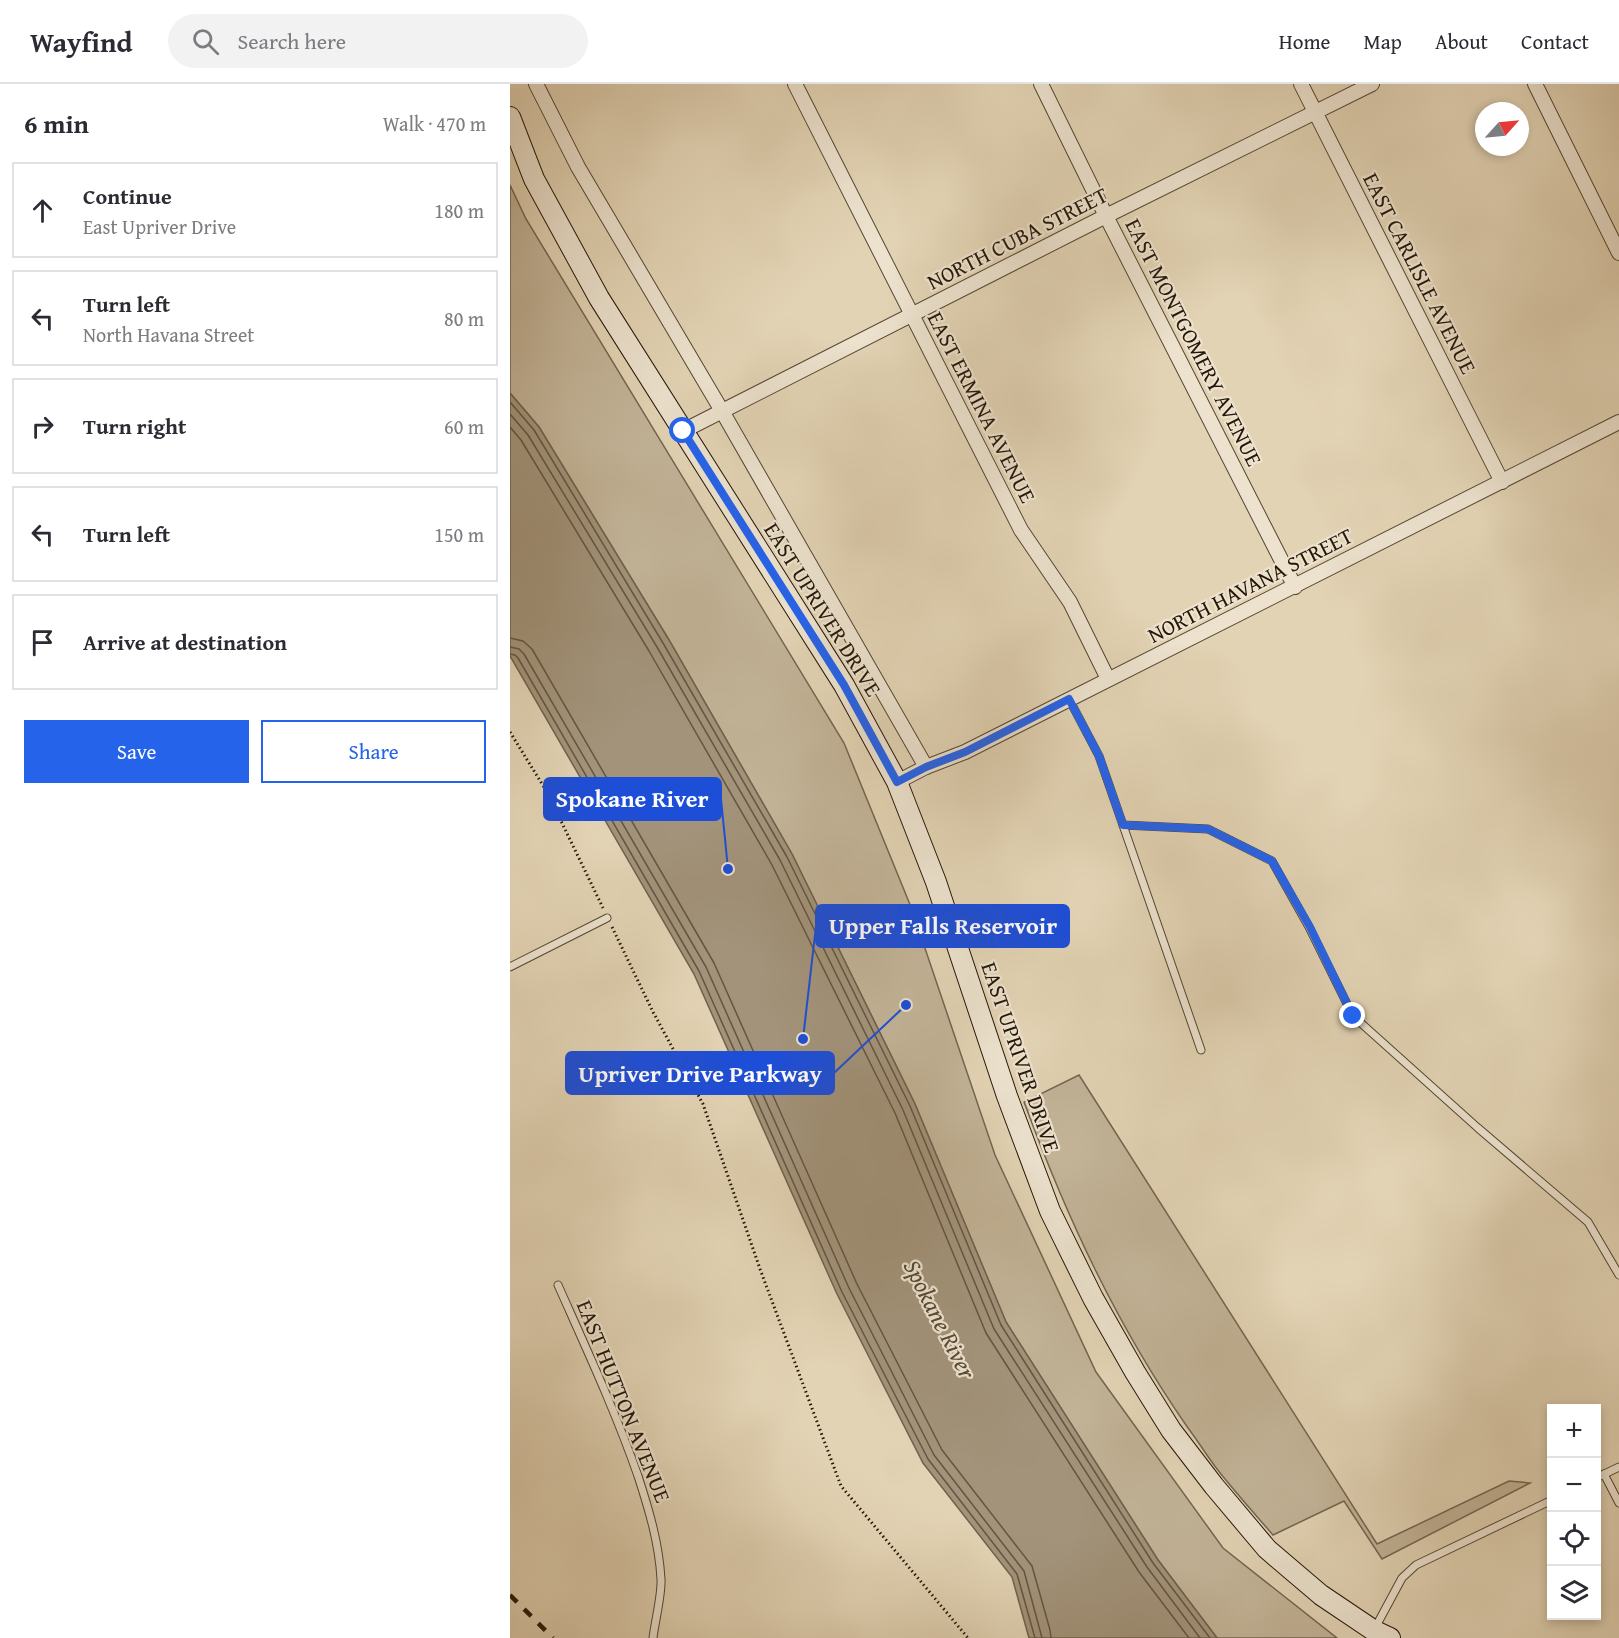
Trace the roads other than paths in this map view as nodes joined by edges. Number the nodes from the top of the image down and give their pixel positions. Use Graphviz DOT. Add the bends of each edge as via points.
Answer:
graph roads {
  1 [pos="536,84"];
  2 [pos="795,84"];
  3 [pos="1041,84"];
  4 [pos="1301,84"];
  5 [pos="1372,84"];
  6 [pos="1535,84"];
  7 [pos="1316,112"];
  8 [pos="510,117"];
  9 [pos="1106,216"];
  10 [pos="1619,253"];
  11 [pos="912,315"];
  12 [pos="722,411"];
  13 [pos="1619,422"];
  14 [pos="683,431"];
  15 [pos="1502,482"];
  16 [pos="1295,587"];
  17 [pos="1108,679"];
  18 [pos="1069,699"];
  19 [pos="926,767"];
  20 [pos="897,782"];
  21 [pos="1123,825"];
  22 [pos="607,918"];
  23 [pos="510,967"];
  24 [pos="1201,1050"];
  25 [pos="1619,1275"];
  26 [pos="558,1285"];
  27 [pos="1619,1467"];
  28 [pos="1604,1474"];
  29 [pos="1601,1476"];
  30 [pos="1547,1502"];
  31 [pos="1619,1503"];
  32 [pos="1382,1634"];
  33 [pos="652,1638"];
  1 -- 12 [label="street, EAST UPRIVER DRIVE" via="578,167"];
  2 -- 11 [label="street, EAST ERMINA AVENUE"];
  3 -- 9 [label="street, EAST MONTGOMERY AVENUE"];
  4 -- 7 [label="street, EAST CARLISLE AVENUE"];
  5 -- 7 [label="street, NORTH CUBA STREET"];
  6 -- 10 [label="street"];
  7 -- 9 [label="street, NORTH CUBA STREET"];
  7 -- 15 [label="street, EAST CARLISLE AVENUE"];
  8 -- 14 [label="street, EAST UPRIVER DRIVE" via="534,179 599,297"];
  9 -- 11 [label="street, NORTH CUBA STREET"];
  9 -- 16 [label="street, EAST MONTGOMERY AVENUE"];
  11 -- 12 [label="street, NORTH CUBA STREET"];
  11 -- 17 [label="street, EAST ERMINA AVENUE" via="1021,530 1070,602"];
  12 -- 14 [label="street, NORTH CUBA STREET"];
  12 -- 19 [label="street, EAST UPRIVER DRIVE"];
  13 -- 15 [label="street, NORTH HAVANA STREET"];
  14 -- 20 [label="street, EAST UPRIVER DRIVE" via="844,685"];
  15 -- 16 [label="street, NORTH HAVANA STREET"];
  16 -- 17 [label="street, NORTH HAVANA STREET"];
  17 -- 18 [label="street, NORTH HAVANA STREET"];
  18 -- 19 [label="street, NORTH HAVANA STREET" via="965,752"];
  18 -- 21 [label="lane" via="1099,756"];
  19 -- 20 [label="street, NORTH HAVANA STREET"];
  20 -- 32 [label="street, EAST UPRIVER DRIVE" via="936,882 1050,1211 1135,1372 1171,1430 1267,1549 1321,1595"];
  21 -- 24 [label="lane"];
  21 -- 25 [label="lane" via="1208,829 1272,861 1310,927 1353,1016 1588,1222"];
  22 -- 23 [label="lane"];
  26 -- 33 [label="lane, EAST HUTTON AVENUE" via="609,1400 649,1510 662,1582"];
  27 -- 28 [label="lane"];
  28 -- 29 [label="lane"];
  28 -- 31 [label="lane"];
  30 -- 32 [label="lane" via="1416,1565 1401,1578"];
}
